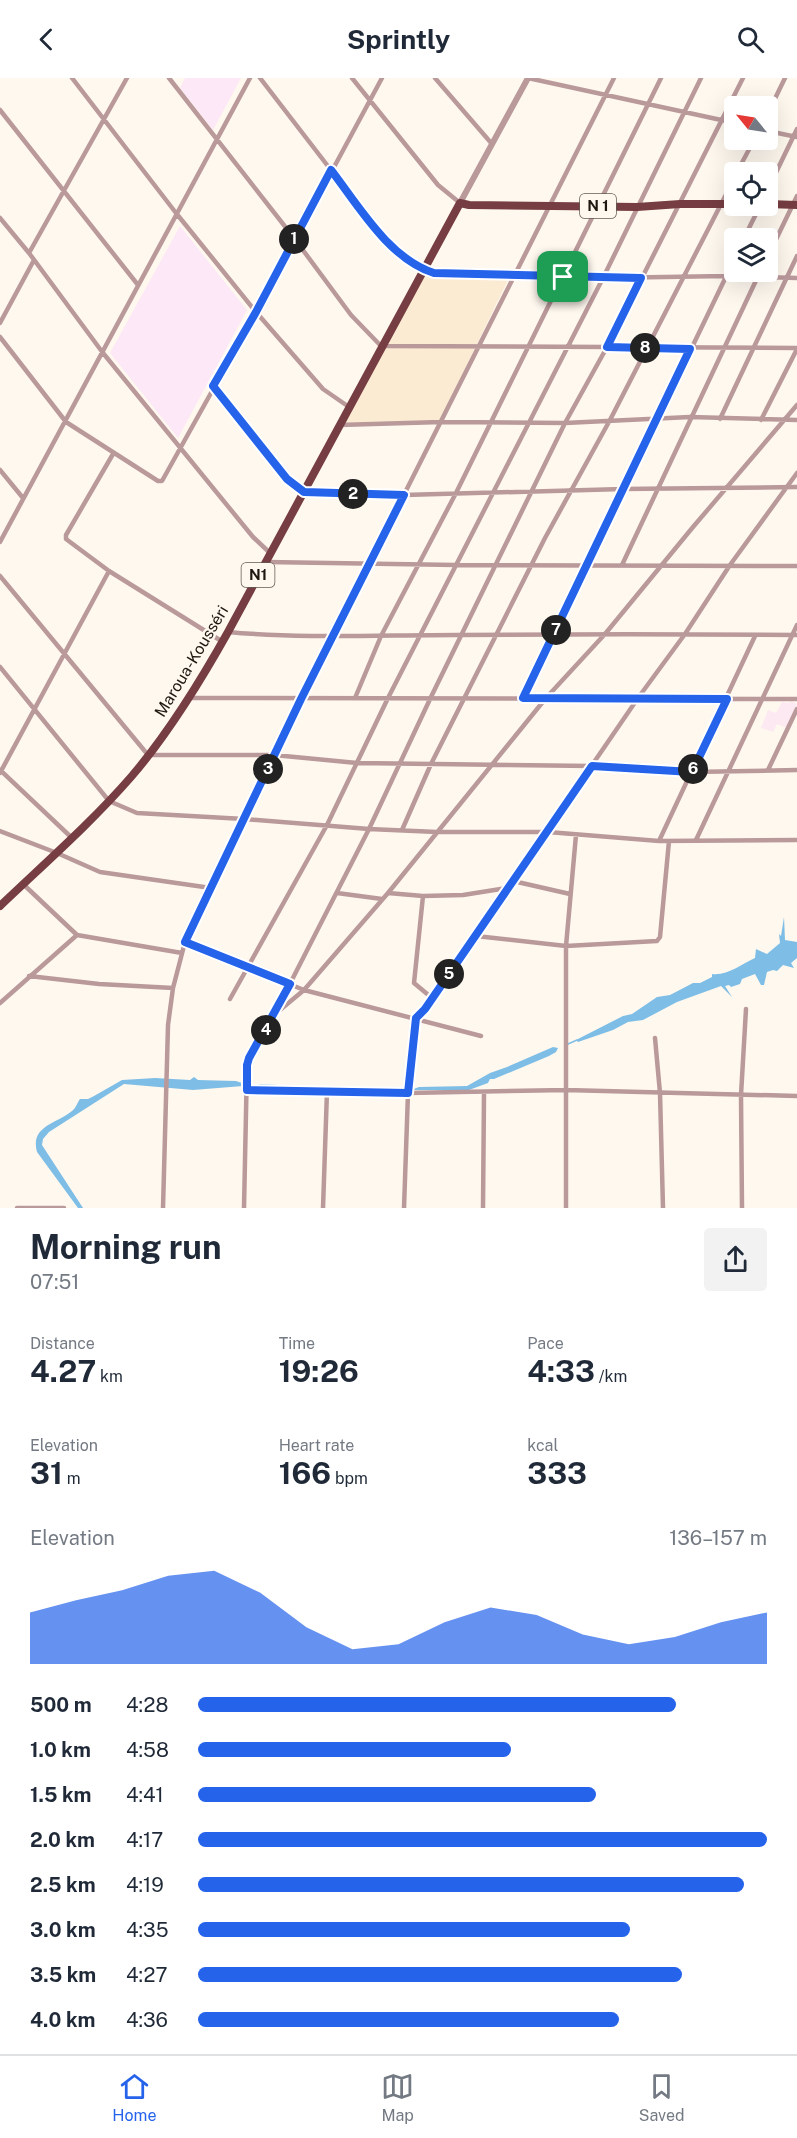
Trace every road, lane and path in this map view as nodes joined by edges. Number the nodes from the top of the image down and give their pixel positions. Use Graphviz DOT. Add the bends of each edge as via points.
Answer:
graph roads {
  1 [pos="72,78"];
  2 [pos="127,78"];
  3 [pos="169,78"];
  4 [pos="250,78"];
  5 [pos="260,78"];
  6 [pos="352,78"];
  7 [pos="382,78"];
  8 [pos="435,78"];
  9 [pos="614,78"];
  10 [pos="661,78"];
  11 [pos="701,78"];
  12 [pos="743,78"];
  13 [pos="785,78"];
  14 [pos="525,79"];
  15 [pos="606,94"];
  16 [pos="776,96"];
  17 [pos="369,100"];
  18 [pos="649,104"];
  19 [pos="0,110"];
  20 [pos="686,112"];
  21 [pos="104,120"];
  22 [pos="723,120"];
  23 [pos="797,129"];
  24 [pos="778,133"];
  25 [pos="795,137"];
  26 [pos="216,139"];
  27 [pos="492,144"];
  28 [pos="331,170"];
  29 [pos="778,170"];
  30 [pos="64,192"];
  31 [pos="797,196"];
  32 [pos="724,198"];
  33 [pos="460,203"];
  34 [pos="680,204"];
  35 [pos="721,204"];
  36 [pos="778,204"];
  37 [pos="795,205"];
  38 [pos="550,206"];
  39 [pos="598,206"];
  40 [pos="637,207"];
  41 [pos="176,213"];
  42 [pos="0,218"];
  43 [pos="778,237"];
  44 [pos="294,238"];
  45 [pos="29,254"];
  46 [pos="797,256"];
  47 [pos="34,260"];
  48 [pos="424,270"];
  49 [pos="515,275"];
  50 [pos="683,276"];
  51 [pos="724,276"];
  52 [pos="563,277"];
  53 [pos="778,277"];
  54 [pos="603,278"];
  55 [pos="641,278"];
  56 [pos="786,278"];
  57 [pos="797,278"];
  58 [pos="724,280"];
  59 [pos="755,282"];
  60 [pos="138,285"];
  61 [pos="256,312"];
  62 [pos="0,323"];
  63 [pos="0,337"];
  64 [pos="381,346"];
  65 [pos="528,346"];
  66 [pos="567,346"];
  67 [pos="607,347"];
  68 [pos="478,348"];
  69 [pos="646,348"];
  70 [pos="754,348"];
  71 [pos="690,349"];
  72 [pos="724,349"];
  73 [pos="797,349"];
  74 [pos="103,353"];
  75 [pos="213,386"];
  76 [pos="797,405"];
  77 [pos="349,407"];
  78 [pos="690,417"];
  79 [pos="720,419"];
  80 [pos="610,420"];
  81 [pos="657,420"];
  82 [pos="761,420"];
  83 [pos="784,420"];
  84 [pos="797,420"];
  85 [pos="66,422"];
  86 [pos="441,422"];
  87 [pos="528,422"];
  88 [pos="490,423"];
  89 [pos="565,423"];
  90 [pos="339,425"];
  91 [pos="180,447"];
  92 [pos="113,454"];
  93 [pos="0,470"];
  94 [pos="797,473"];
  95 [pos="787,487"];
  96 [pos="797,487"];
  97 [pos="659,488"];
  98 [pos="725,488"];
  99 [pos="623,489"];
  100 [pos="572,491"];
  101 [pos="304,492"];
  102 [pos="456,493"];
  103 [pos="532,493"];
  104 [pos="492,494"];
  105 [pos="404,495"];
  106 [pos="23,498"];
  107 [pos="0,542"];
  108 [pos="268,557"];
  109 [pos="370,564"];
  110 [pos="418,564"];
  111 [pos="497,564"];
  112 [pos="456,565"];
  113 [pos="532,565"];
  114 [pos="587,565"];
  115 [pos="622,565"];
  116 [pos="663,565"];
  117 [pos="730,565"];
  118 [pos="797,566"];
  119 [pos="109,571"];
  120 [pos="0,576"];
  121 [pos="797,625"];
  122 [pos="228,632"];
  123 [pos="605,633"];
  124 [pos="554,634"];
  125 [pos="685,634"];
  126 [pos="420,635"];
  127 [pos="461,635"];
  128 [pos="497,635"];
  129 [pos="794,635"];
  130 [pos="333,636"];
  131 [pos="381,636"];
  132 [pos="755,636"];
  133 [pos="223,642"];
  134 [pos="64,653"];
  135 [pos="0,667"];
  136 [pos="430,697"];
  137 [pos="189,698"];
  138 [pos="355,698"];
  139 [pos="388,698"];
  140 [pos="464,698"];
  141 [pos="523,698"];
  142 [pos="546,698"];
  143 [pos="638,698"];
  144 [pos="301,699"];
  145 [pos="727,699"];
  146 [pos="762,699"];
  147 [pos="797,699"];
  148 [pos="797,709"];
  149 [pos="34,710"];
  150 [pos="148,755"];
  151 [pos="274,755"];
  152 [pos="357,763"];
  153 [pos="399,763"];
  154 [pos="431,764"];
  155 [pos="490,766"];
  156 [pos="592,766"];
  157 [pos="768,770"];
  158 [pos="797,770"];
  159 [pos="0,771"];
  160 [pos="692,772"];
  161 [pos="726,772"];
  162 [pos="109,801"];
  163 [pos="244,819"];
  164 [pos="327,825"];
  165 [pos="369,829"];
  166 [pos="402,830"];
  167 [pos="0,831"];
  168 [pos="437,832"];
  169 [pos="548,832"];
  170 [pos="576,834"];
  171 [pos="72,838"];
  172 [pos="696,840"];
  173 [pos="797,840"];
  174 [pos="658,841"];
  175 [pos="669,841"];
  176 [pos="57,853"];
  177 [pos="513,881"];
  178 [pos="23,884"];
  179 [pos="211,888"];
  180 [pos="507,888"];
  181 [pos="337,893"];
  182 [pos="388,893"];
  183 [pos="570,894"];
  184 [pos="423,896"];
  185 [pos="382,899"];
  186 [pos="0,906"];
  187 [pos="76,935"];
  188 [pos="476,936"];
  189 [pos="185,942"];
  190 [pos="566,946"];
  191 [pos="182,953"];
  192 [pos="247,967"];
  193 [pos="29,976"];
  194 [pos="290,984"];
  195 [pos="173,988"];
  196 [pos="304,990"];
  197 [pos="432,998"];
  198 [pos="230,999"];
  199 [pos="0,1003"];
  200 [pos="746,1009"];
  201 [pos="274,1015"];
  202 [pos="416,1018"];
  203 [pos="481,1036"];
  204 [pos="656,1038"];
  205 [pos="247,1089"];
  206 [pos="566,1090"];
  207 [pos="327,1091"];
  208 [pos="408,1093"];
  209 [pos="484,1093"];
  210 [pos="660,1093"];
  211 [pos="741,1095"];
  212 [pos="797,1096"];
  213 [pos="17,1208"];
  214 [pos="64,1208"];
  215 [pos="164,1208"];
  216 [pos="244,1208"];
  217 [pos="324,1208"];
  218 [pos="404,1208"];
  219 [pos="483,1208"];
  220 [pos="566,1208"];
  221 [pos="663,1208"];
  222 [pos="742,1208"];
  1 -- 21 [label="street"];
  2 -- 21 [label="street"];
  3 -- 26 [label="street"];
  4 -- 26 [label="street"];
  5 -- 28 [label="street"];
  6 -- 17 [label="street"];
  7 -- 17 [label="street"];
  8 -- 27 [label="street"];
  9 -- 15 [label="street"];
  10 -- 18 [label="street"];
  11 -- 20 [label="street"];
  12 -- 22 [label="street"];
  13 -- 16 [label="street"];
  14 -- 15 [label="street"];
  14 -- 27 [label="street"];
  15 -- 18 [label="street"];
  15 -- 38 [label="street"];
  17 -- 28 [label="street"];
  17 -- 33 [label="street" via="438,185"];
  18 -- 20 [label="street"];
  18 -- 39 [label="street"];
  19 -- 30 [label="street"];
  20 -- 22 [label="street"];
  20 -- 40 [label="street"];
  21 -- 30 [label="street"];
  21 -- 41 [label="street"];
  22 -- 34 [label="street"];
  23 -- 25 [label="street"];
  24 -- 25 [label="street"];
  25 -- 29 [label="street"];
  26 -- 41 [label="street"];
  26 -- 44 [label="street"];
  27 -- 33 [label="street"];
  28 -- 44 [label="street"];
  28 -- 48 [label="street" via="381,235 404,259"];
  30 -- 45 [label="street"];
  30 -- 60 [label="street"];
  31 -- 37 [label="street"];
  32 -- 35 [label="street"];
  33 -- 38 [label="highway, N 1"];
  33 -- 48 [label="highway, Maroua-Kousséri / N1"];
  34 -- 35 [label="highway, N 1"];
  34 -- 40 [label="highway, N 1"];
  34 -- 55 [label="street"];
  35 -- 50 [label="street"];
  36 -- 37 [label="highway"];
  37 -- 43 [label="street"];
  38 -- 39 [label="highway, N 1"];
  38 -- 49 [label="street"];
  39 -- 40 [label="highway, N 1"];
  39 -- 52 [label="street"];
  40 -- 54 [label="street"];
  41 -- 60 [label="street"];
  41 -- 61 [label="street"];
  42 -- 45 [label="street"];
  44 -- 61 [label="street"];
  44 -- 64 [label="street" via="351,315"];
  45 -- 47 [label="street"];
  46 -- 56 [label="street"];
  47 -- 62 [label="street"];
  47 -- 74 [label="street"];
  48 -- 49 [label="street"];
  48 -- 64 [label="highway, Maroua-Kousséri / N1"];
  49 -- 52 [label="street"];
  49 -- 68 [label="street"];
  50 -- 51 [label="street"];
  50 -- 55 [label="street"];
  50 -- 69 [label="street"];
  52 -- 54 [label="street"];
  52 -- 65 [label="street"];
  53 -- 56 [label="street"];
  54 -- 55 [label="street"];
  54 -- 66 [label="street"];
  55 -- 67 [label="street"];
  56 -- 57 [label="street"];
  56 -- 70 [label="street"];
  58 -- 71 [label="street"];
  59 -- 72 [label="street"];
  60 -- 74 [label="street"];
  61 -- 75 [label="street"];
  61 -- 77 [label="street" via="323,389"];
  63 -- 85 [label="street"];
  64 -- 68 [label="street"];
  64 -- 77 [label="highway, Maroua-Kousséri / N1"];
  65 -- 66 [label="street"];
  65 -- 68 [label="street"];
  65 -- 88 [label="street"];
  66 -- 67 [label="street"];
  66 -- 87 [label="street"];
  67 -- 69 [label="street"];
  67 -- 89 [label="street"];
  68 -- 86 [label="street"];
  69 -- 71 [label="street"];
  69 -- 80 [label="street"];
  70 -- 72 [label="street"];
  70 -- 73 [label="street"];
  70 -- 79 [label="street"];
  71 -- 72 [label="street"];
  71 -- 81 [label="street"];
  72 -- 78 [label="street"];
  73 -- 82 [label="street"];
  74 -- 85 [label="street"];
  74 -- 91 [label="street"];
  75 -- 91 [label="street"];
  75 -- 101 [label="street" via="287,479"];
  76 -- 83 [label="street"];
  77 -- 90 [label="highway, Maroua-Kousséri / N1"];
  78 -- 79 [label="street"];
  78 -- 81 [label="street"];
  78 -- 97 [label="street"];
  79 -- 82 [label="street"];
  80 -- 81 [label="street"];
  80 -- 89 [label="street"];
  80 -- 100 [label="street"];
  81 -- 99 [label="street"];
  82 -- 83 [label="street"];
  83 -- 84 [label="street"];
  83 -- 98 [label="street"];
  85 -- 92 [label="street"];
  85 -- 106 [label="street"];
  86 -- 88 [label="street"];
  86 -- 90 [label="street"];
  86 -- 105 [label="street"];
  87 -- 88 [label="street"];
  87 -- 89 [label="street"];
  87 -- 104 [label="street"];
  88 -- 102 [label="street"];
  89 -- 103 [label="street"];
  90 -- 101 [label="highway, Maroua-Kousséri / N1"];
  91 -- 92 [label="street" via="161,482"];
  91 -- 108 [label="street"];
  92 -- 119 [label="street" via="65,537"];
  93 -- 106 [label="street"];
  94 -- 95 [label="street"];
  95 -- 96 [label="street"];
  95 -- 98 [label="street"];
  95 -- 117 [label="street"];
  97 -- 98 [label="street"];
  97 -- 99 [label="street"];
  97 -- 115 [label="street"];
  98 -- 116 [label="street"];
  99 -- 100 [label="street"];
  99 -- 114 [label="street"];
  100 -- 103 [label="street"];
  100 -- 113 [label="street"];
  101 -- 105 [label="street"];
  101 -- 108 [label="highway, Maroua-Kousséri / N1"];
  102 -- 104 [label="street"];
  102 -- 105 [label="street"];
  102 -- 110 [label="street"];
  103 -- 104 [label="street"];
  103 -- 111 [label="street"];
  104 -- 112 [label="street"];
  105 -- 109 [label="street"];
  106 -- 107 [label="street"];
  108 -- 109 [label="street"];
  108 -- 122 [label="highway, Maroua-Kousséri / N1"];
  109 -- 110 [label="street"];
  109 -- 130 [label="street"];
  110 -- 112 [label="street"];
  110 -- 131 [label="street"];
  111 -- 112 [label="street"];
  111 -- 113 [label="street"];
  111 -- 127 [label="street"];
  112 -- 126 [label="street"];
  113 -- 114 [label="street"];
  113 -- 128 [label="street"];
  114 -- 115 [label="street"];
  114 -- 124 [label="street"];
  115 -- 116 [label="street"];
  116 -- 117 [label="street"];
  116 -- 123 [label="street"];
  117 -- 118 [label="street"];
  117 -- 125 [label="street"];
  119 -- 133 [label="street"];
  119 -- 134 [label="street"];
  120 -- 134 [label="street"];
  121 -- 129 [label="street"];
  122 -- 130 [label="street"];
  122 -- 133 [label="highway, Maroua-Kousséri / N1"];
  123 -- 124 [label="street"];
  123 -- 125 [label="street"];
  123 -- 142 [label="street"];
  124 -- 128 [label="street"];
  124 -- 141 [label="street"];
  125 -- 132 [label="street"];
  125 -- 143 [label="street"];
  126 -- 127 [label="street"];
  126 -- 131 [label="street"];
  126 -- 139 [label="street"];
  127 -- 128 [label="street"];
  127 -- 136 [label="street"];
  128 -- 140 [label="street"];
  129 -- 132 [label="street"];
  129 -- 146 [label="street"];
  130 -- 131 [label="street"];
  130 -- 144 [label="street"];
  131 -- 138 [label="street"];
  132 -- 145 [label="street"];
  133 -- 137 [label="highway, Maroua-Kousséri / N1"];
  134 -- 149 [label="street"];
  134 -- 150 [label="street"];
  135 -- 149 [label="street"];
  136 -- 139 [label="street"];
  136 -- 140 [label="street"];
  136 -- 153 [label="street"];
  137 -- 144 [label="street"];
  137 -- 150 [label="highway, Maroua-Kousséri / N1"];
  138 -- 139 [label="street"];
  138 -- 144 [label="street"];
  139 -- 152 [label="street"];
  140 -- 141 [label="street"];
  140 -- 154 [label="street"];
  141 -- 142 [label="street"];
  142 -- 143 [label="street"];
  142 -- 155 [label="street"];
  143 -- 145 [label="street"];
  143 -- 156 [label="street"];
  144 -- 151 [label="street"];
  145 -- 146 [label="street"];
  145 -- 160 [label="street"];
  146 -- 147 [label="street"];
  146 -- 161 [label="street"];
  148 -- 157 [label="street"];
  149 -- 159 [label="street"];
  149 -- 162 [label="street"];
  150 -- 151 [label="street"];
  150 -- 162 [label="highway, Maroua-Kousséri / N1"];
  151 -- 152 [label="street"];
  151 -- 163 [label="street"];
  152 -- 153 [label="street"];
  152 -- 164 [label="street"];
  153 -- 154 [label="street"];
  153 -- 165 [label="street"];
  154 -- 155 [label="street"];
  154 -- 166 [label="street"];
  155 -- 156 [label="street"];
  155 -- 168 [label="street"];
  156 -- 160 [label="street"];
  156 -- 169 [label="street"];
  157 -- 158 [label="street"];
  157 -- 161 [label="street"];
  159 -- 171 [label="street"];
  160 -- 161 [label="street"];
  160 -- 174 [label="street"];
  161 -- 172 [label="street"];
  162 -- 163 [label="street" via="137,813"];
  162 -- 171 [label="highway, Maroua-Kousséri / N1"];
  163 -- 164 [label="street"];
  163 -- 179 [label="street"];
  164 -- 165 [label="street"];
  164 -- 192 [label="street"];
  165 -- 166 [label="street"];
  165 -- 181 [label="street"];
  166 -- 168 [label="street"];
  167 -- 176 [label="street"];
  168 -- 169 [label="street"];
  168 -- 182 [label="street"];
  169 -- 170 [label="street"];
  169 -- 177 [label="street"];
  170 -- 174 [label="street"];
  170 -- 183 [label="street"];
  171 -- 176 [label="highway, Maroua-Kousséri / N1"];
  172 -- 173 [label="street"];
  172 -- 175 [label="street"];
  174 -- 175 [label="street"];
  175 -- 190 [label="street" via="657,941"];
  176 -- 178 [label="highway, Maroua-Kousséri / N1"];
  176 -- 179 [label="street" via="100,872"];
  177 -- 180 [label="street"];
  177 -- 183 [label="street"];
  178 -- 186 [label="highway, Maroua-Kousséri / N1"];
  178 -- 187 [label="street"];
  179 -- 189 [label="street"];
  180 -- 184 [label="street" via="471,895"];
  180 -- 188 [label="street"];
  181 -- 185 [label="street"];
  181 -- 194 [label="street"];
  182 -- 184 [label="street"];
  182 -- 185 [label="street"];
  183 -- 190 [label="street"];
  184 -- 197 [label="street" via="414,983"];
  185 -- 196 [label="street"];
  187 -- 191 [label="street"];
  187 -- 193 [label="street"];
  188 -- 190 [label="street"];
  188 -- 197 [label="street"];
  189 -- 191 [label="street"];
  189 -- 192 [label="street"];
  190 -- 206 [label="street"];
  191 -- 195 [label="street"];
  192 -- 194 [label="street"];
  192 -- 198 [label="street"];
  193 -- 195 [label="street"];
  193 -- 199 [label="street"];
  194 -- 196 [label="street"];
  194 -- 201 [label="street"];
  195 -- 215 [label="street" via="165,1087"];
  196 -- 201 [label="street"];
  196 -- 202 [label="street"];
  197 -- 202 [label="street"];
  200 -- 211 [label="street"];
  201 -- 205 [label="street" via="249,1058"];
  202 -- 203 [label="street"];
  202 -- 208 [label="street"];
  204 -- 210 [label="street"];
  205 -- 207 [label="street"];
  205 -- 216 [label="street"];
  206 -- 209 [label="street"];
  206 -- 210 [label="street"];
  206 -- 220 [label="street"];
  207 -- 208 [label="street"];
  207 -- 217 [label="street"];
  208 -- 209 [label="street"];
  208 -- 218 [label="street"];
  209 -- 219 [label="street"];
  210 -- 211 [label="street"];
  210 -- 221 [label="street"];
  211 -- 212 [label="street"];
  211 -- 222 [label="street"];
  213 -- 214 [label="street"];
}
